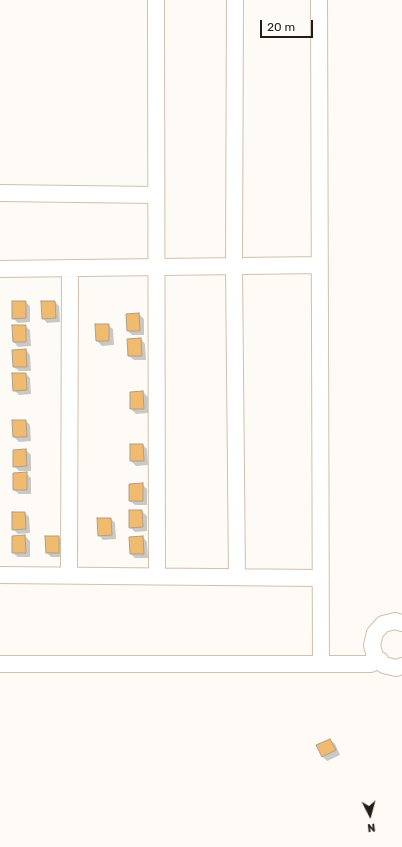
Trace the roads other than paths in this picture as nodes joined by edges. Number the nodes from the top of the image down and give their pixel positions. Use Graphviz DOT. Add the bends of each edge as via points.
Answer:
graph roads {
  1 [pos="156,0"];
  2 [pos="236,0"];
  3 [pos="319,0"];
  4 [pos="0,193"];
  5 [pos="156,195"];
  6 [pos="320,265"];
  7 [pos="234,266"];
  8 [pos="156,267"];
  9 [pos="70,268"];
  10 [pos="0,269"];
  11 [pos="0,575"];
  12 [pos="69,575"];
  13 [pos="157,576"];
  14 [pos="237,577"];
  15 [pos="321,578"];
  16 [pos="402,623"];
  17 [pos="380,660"];
  18 [pos="321,663"];
  19 [pos="0,664"];
  20 [pos="402,666"];
  1 -- 5 [label="street"];
  2 -- 7 [label="street"];
  3 -- 6 [label="street"];
  4 -- 5 [label="street"];
  5 -- 8 [label="street"];
  6 -- 7 [label="street"];
  6 -- 15 [label="street"];
  7 -- 8 [label="street"];
  7 -- 14 [label="street"];
  8 -- 9 [label="street"];
  8 -- 13 [label="street"];
  9 -- 10 [label="street"];
  9 -- 12 [label="street"];
  11 -- 12 [label="street"];
  12 -- 13 [label="street"];
  13 -- 14 [label="street"];
  14 -- 15 [label="street"];
  15 -- 18 [label="street"];
  16 -- 17 [label="street" via="395,621 383,624 375,633 372,645 376,657"];
  17 -- 18 [label="street" via="371,664"];
  17 -- 20 [label="street" via="384,665 396,668"];
  18 -- 19 [label="street"];
}
